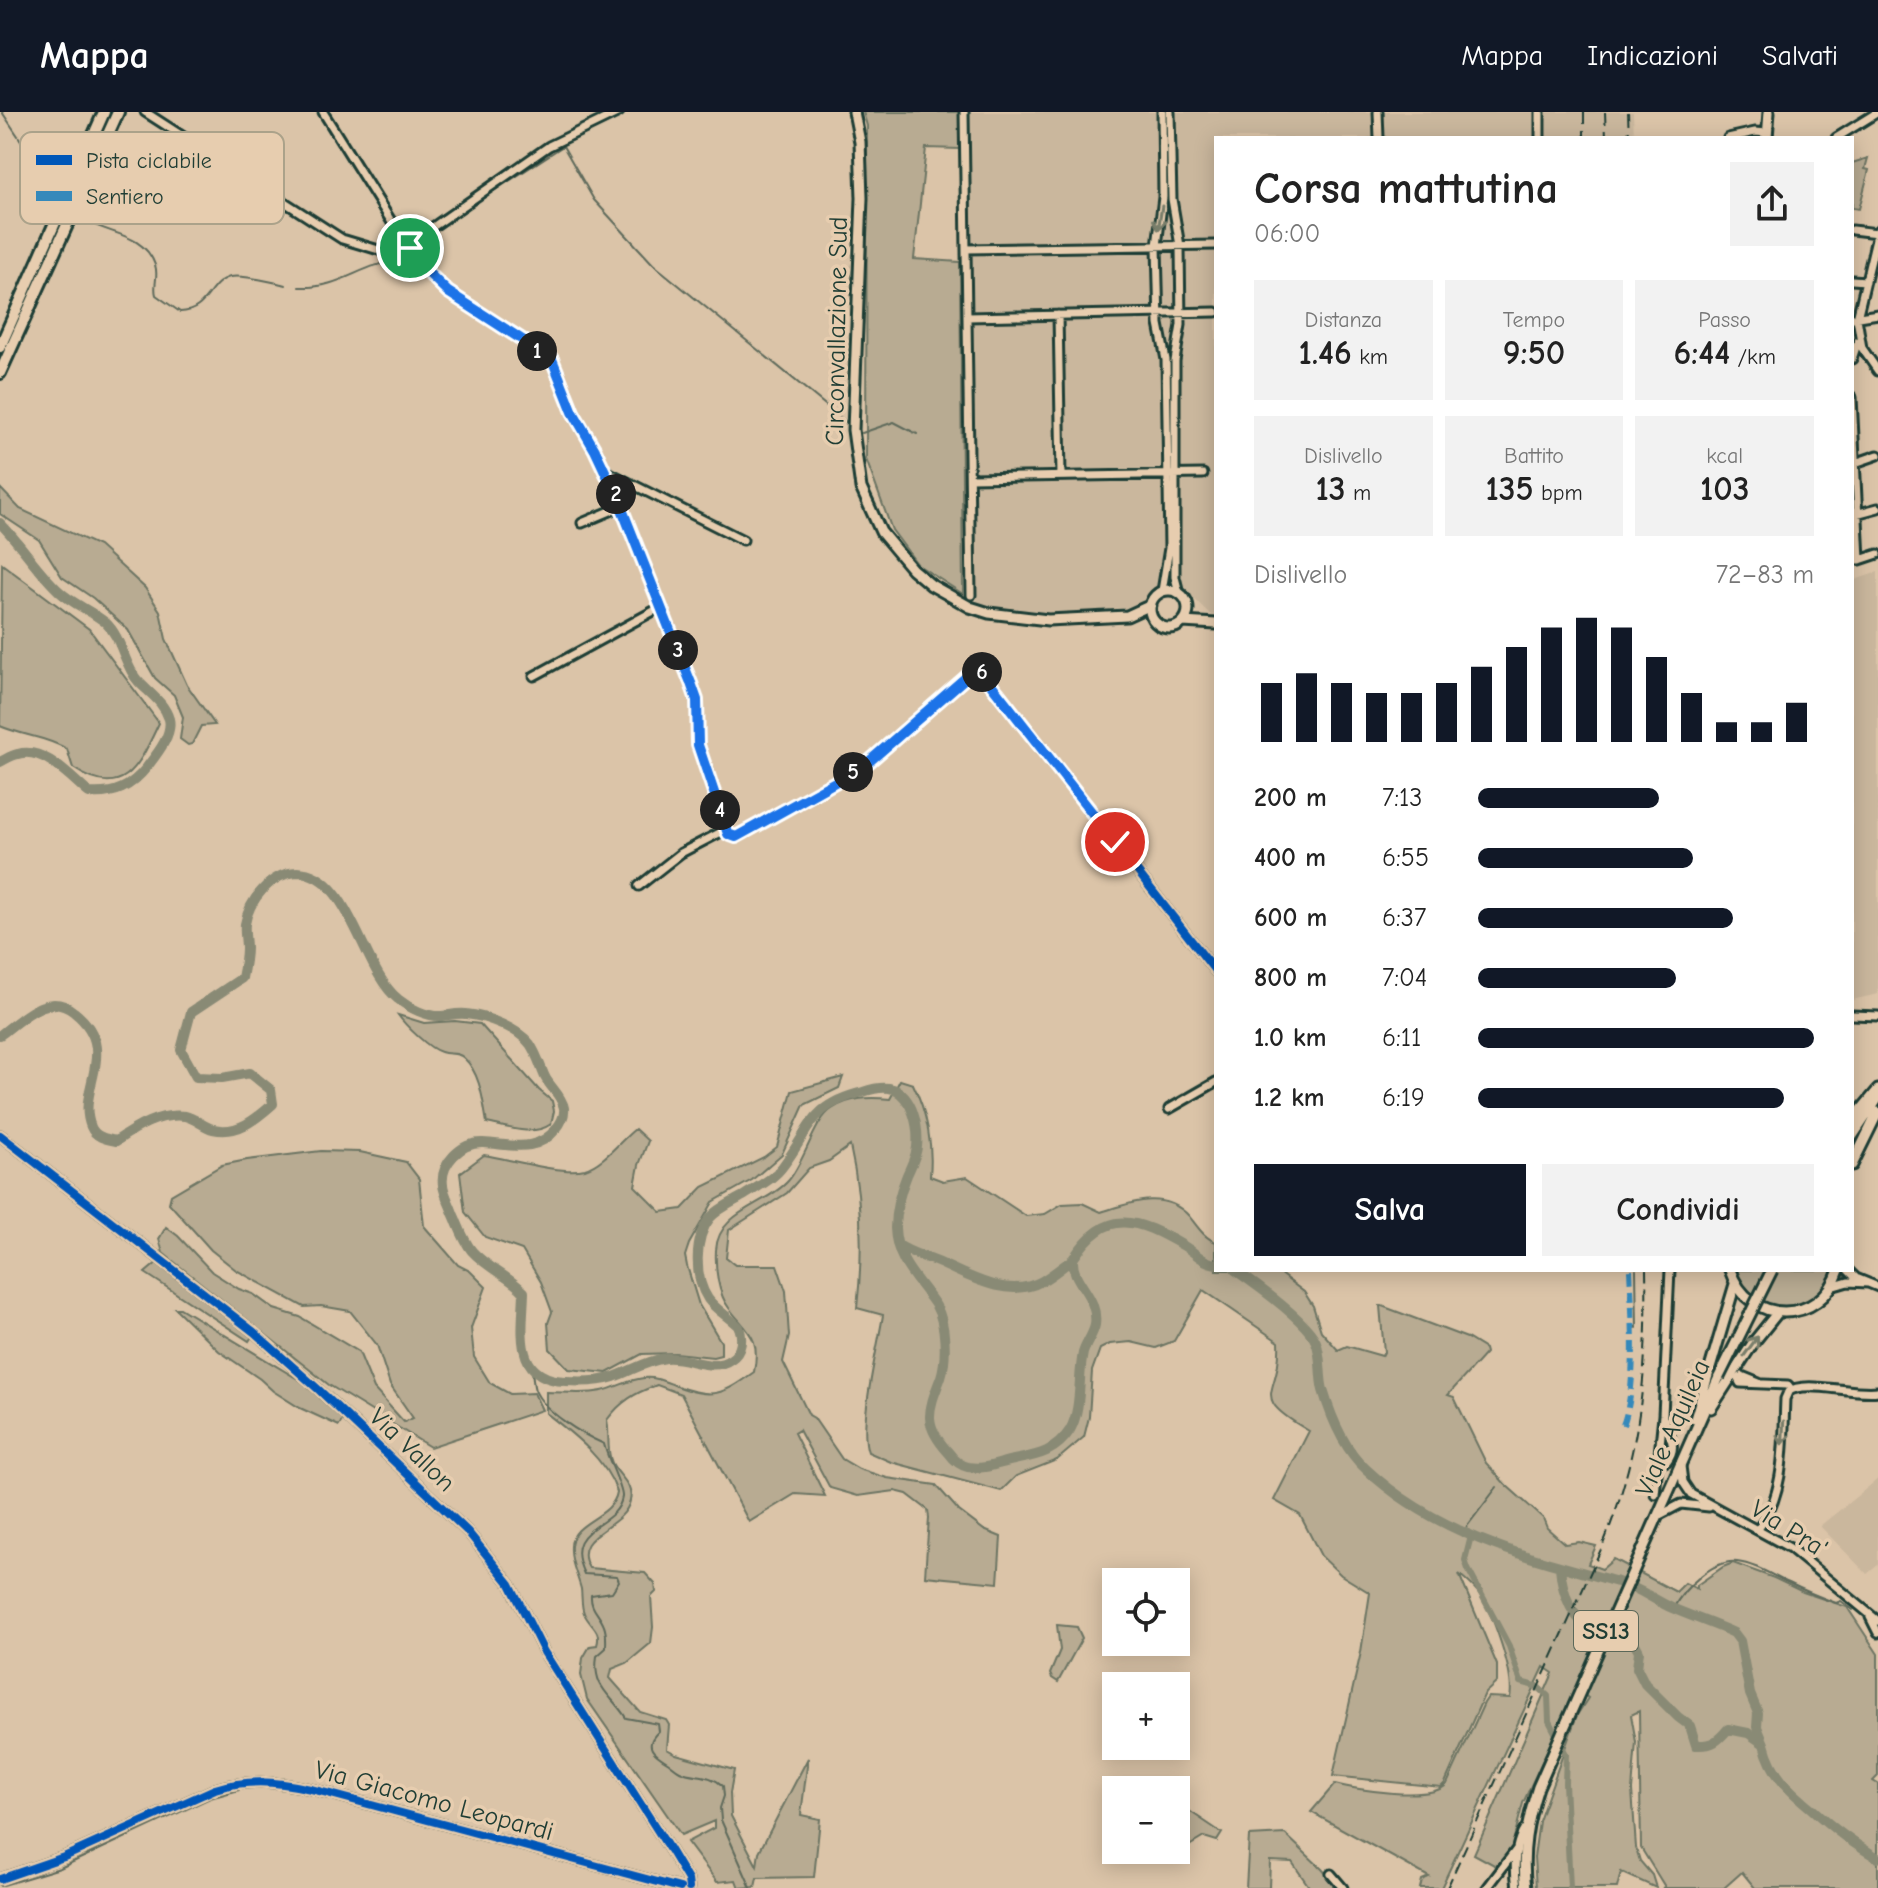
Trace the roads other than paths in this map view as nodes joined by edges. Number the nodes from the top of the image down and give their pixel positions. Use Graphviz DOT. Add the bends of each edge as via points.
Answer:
graph roads {
  1 [pos="104,112"];
  2 [pos="118,112"];
  3 [pos="145,112"];
  4 [pos="323,112"];
  5 [pos="619,112"];
  6 [pos="854,112"];
  7 [pos="964,112"];
  8 [pos="1162,112"];
  9 [pos="1170,112"];
  10 [pos="1378,112"];
  11 [pos="1540,112"];
  12 [pos="1769,112"];
  13 [pos="1878,112"];
  14 [pos="97,132"];
  15 [pos="107,132"];
  16 [pos="176,132"];
  17 [pos="1767,135"];
  18 [pos="1379,136"];
  19 [pos="1540,136"];
  20 [pos="1737,136"];
  21 [pos="1839,136"];
  22 [pos="284,202"];
  23 [pos="60,224"];
  24 [pos="1854,230"];
  25 [pos="1878,231"];
  26 [pos="406,245"];
  27 [pos="1214,245"];
  28 [pos="1157,246"];
  29 [pos="1180,246"];
  30 [pos="966,249"];
  31 [pos="398,253"];
  32 [pos="410,255"];
  33 [pos="41,268"];
  34 [pos="1854,280"];
  35 [pos="1866,281"];
  36 [pos="1214,312"];
  37 [pos="1158,313"];
  38 [pos="1181,313"];
  39 [pos="1878,314"];
  40 [pos="1058,315"];
  41 [pos="967,317"];
  42 [pos="1854,318"];
  43 [pos="1859,339"];
  44 [pos="0,347"];
  45 [pos="1854,353"];
  46 [pos="1878,371"];
  47 [pos="0,373"];
  48 [pos="1878,455"];
  49 [pos="1854,464"];
  50 [pos="605,470"];
  51 [pos="1203,474"];
  52 [pos="1172,475"];
  53 [pos="1061,476"];
  54 [pos="970,478"];
  55 [pos="1854,489"];
  56 [pos="620,507"];
  57 [pos="1878,508"];
  58 [pos="1855,514"];
  59 [pos="582,523"];
  60 [pos="743,540"];
  61 [pos="1878,554"];
  62 [pos="1856,560"];
  63 [pos="1162,591"];
  64 [pos="1179,593"];
  65 [pos="971,595"];
  66 [pos="1151,605"];
  67 [pos="661,607"];
  68 [pos="1188,608"];
  69 [pos="1127,616"];
  70 [pos="1152,618"];
  71 [pos="1183,622"];
  72 [pos="1214,623"];
  73 [pos="1214,624"];
  74 [pos="534,676"];
  75 [pos="727,829"];
  76 [pos="639,886"];
  77 [pos="1214,969"];
  78 [pos="1854,1015"];
  79 [pos="1878,1016"];
  80 [pos="1214,1083"];
  81 [pos="1878,1090"];
  82 [pos="1878,1098"];
  83 [pos="1169,1109"];
  84 [pos="1878,1112"];
  85 [pos="1857,1122"];
  86 [pos="0,1135"];
  87 [pos="1854,1161"];
  88 [pos="1670,1272"];
  89 [pos="1731,1272"];
  90 [pos="1771,1272"];
  91 [pos="1838,1272"];
  92 [pos="1851,1272"];
  93 [pos="1868,1283"];
  94 [pos="1735,1284"];
  95 [pos="1831,1287"];
  96 [pos="1878,1287"];
  97 [pos="1778,1312"];
  98 [pos="1759,1383"];
  99 [pos="1791,1389"];
  100 [pos="1878,1391"];
  101 [pos="1664,1396"];
  102 [pos="1660,1457"];
  103 [pos="1682,1460"];
  104 [pos="1655,1494"];
  105 [pos="1771,1504"];
  106 [pos="1712,1508"];
  107 [pos="1658,1516"];
  108 [pos="1758,1529"];
  109 [pos="1773,1537"];
  110 [pos="1870,1616"];
  111 [pos="1878,1621"];
  112 [pos="1878,1633"];
  113 [pos="1527,1826"];
  114 [pos="1517,1849"];
  115 [pos="1331,1874"];
  116 [pos="1498,1875"];
  117 [pos="1515,1875"];
  118 [pos="0,1879"];
  119 [pos="680,1888"];
  120 [pos="689,1888"];
  121 [pos="1343,1888"];
  122 [pos="1487,1888"];
  123 [pos="1517,1888"];
  124 [pos="1526,1888"];
  1 -- 14 [label="highway"];
  2 -- 15 [label="highway"];
  3 -- 16 [label="street"];
  4 -- 26 [label="street"];
  5 -- 26 [label="street" via="549,146"];
  6 -- 69 [label="main road, Circonvallazione Sud" via="862,198 853,430 861,488 881,532 912,569 970,607 1027,620"];
  7 -- 30 [label="street"];
  8 -- 28 [label="street, one-way" via="1163,197"];
  9 -- 29 [label="street" via="1172,199"];
  10 -- 18 [label="street"];
  11 -- 19 [label="street"];
  12 -- 17 [label="main road"];
  13 -- 21 [label="street"];
  17 -- 20 [label="street"];
  22 -- 31 [label="street" via="342,239"];
  23 -- 33 [label="highway"];
  24 -- 25 [label="street"];
  25 -- 35 [label="street"];
  26 -- 31 [label="street"];
  26 -- 32 [label="street"];
  27 -- 29 [label="street"];
  28 -- 29 [label="street"];
  28 -- 30 [label="street"];
  28 -- 37 [label="street"];
  29 -- 38 [label="street"];
  30 -- 41 [label="street"];
  31 -- 32 [label="street" via="402,258"];
  32 -- 50 [label="street" via="448,292 552,359"];
  33 -- 44 [label="highway"];
  33 -- 47 [label="highway"];
  34 -- 35 [label="street"];
  35 -- 42 [label="street"];
  36 -- 38 [label="street"];
  37 -- 38 [label="street"];
  37 -- 40 [label="street"];
  37 -- 52 [label="street"];
  38 -- 52 [label="street"];
  39 -- 42 [label="street"];
  40 -- 41 [label="street"];
  40 -- 53 [label="street"];
  41 -- 54 [label="street"];
  42 -- 43 [label="street"];
  43 -- 45 [label="street"];
  43 -- 46 [label="street"];
  48 -- 49 [label="street"];
  50 -- 56 [label="street"];
  50 -- 60 [label="street"];
  51 -- 52 [label="street"];
  52 -- 53 [label="street"];
  52 -- 63 [label="street"];
  52 -- 64 [label="street"];
  53 -- 54 [label="street"];
  54 -- 65 [label="street"];
  55 -- 58 [label="street"];
  56 -- 59 [label="street"];
  56 -- 67 [label="street"];
  57 -- 58 [label="street"];
  58 -- 62 [label="street"];
  61 -- 62 [label="street"];
  63 -- 64 [label="main road"];
  63 -- 66 [label="main road"];
  64 -- 68 [label="main road"];
  66 -- 69 [label="main road, Circonvallazione Sud"];
  66 -- 70 [label="main road"];
  67 -- 74 [label="street"];
  67 -- 75 [label="street" via="697,700 698,745"];
  68 -- 71 [label="main road"];
  68 -- 72 [label="main road"];
  69 -- 70 [label="main road"];
  70 -- 71 [label="main road" via="1164,627"];
  71 -- 73 [label="main road"];
  75 -- 76 [label="street" via="681,853"];
  75 -- 77 [label="street" via="736,837 864,766 980,670"];
  78 -- 79 [label="street"];
  80 -- 83 [label="street"];
  81 -- 85 [label="main road"];
  82 -- 85 [label="main road"];
  84 -- 87 [label="main road"];
  86 -- 120 [label="street, Via Vallon" via="254,1332 468,1532 510,1584 544,1652"];
  88 -- 101 [label="street"];
  89 -- 94 [label="main road"];
  90 -- 103 [label="main road, Viale Aquileia / SS13, bridge"];
  91 -- 95 [label="main road"];
  92 -- 93 [label="street"];
  93 -- 95 [label="street"];
  93 -- 96 [label="street"];
  94 -- 97 [label="main road" via="1753,1303"];
  94 -- 103 [label="main road"];
  95 -- 97 [label="main road" via="1808,1307"];
  103 -- 97 [label="main road, one-way" via="1728,1379"];
  98 -- 99 [label="street"];
  99 -- 100 [label="street"];
  99 -- 105 [label="street, one-way" via="1785,1399 1781,1469"];
  101 -- 102 [label="street"];
  101 -- 102 [label="street" via="1665,1423 1674,1444 1667,1461"];
  102 -- 104 [label="street"];
  103 -- 106 [label="street, Via Pra'" via="1685,1486"];
  103 -- 107 [label="main road, Viale Aquileia / SS13"];
  105 -- 108 [label="street"];
  105 -- 109 [label="street"];
  106 -- 107 [label="street, Via Pra'" via="1681,1504"];
  106 -- 108 [label="street, Via Pra'"];
  107 -- 113 [label="main road, Viale Aquileia / SS13" via="1547,1764"];
  108 -- 109 [label="street, Via Pra'"];
  109 -- 110 [label="street, Via Pra'"];
  110 -- 111 [label="street, Via Pra'"];
  110 -- 112 [label="street"];
  113 -- 114 [label="street"];
  113 -- 124 [label="main road, SS13"];
  114 -- 116 [label="street"];
  114 -- 117 [label="street"];
  115 -- 121 [label="street"];
  116 -- 117 [label="street"];
  116 -- 122 [label="street"];
  117 -- 123 [label="street"];
  118 -- 119 [label="street, Via Giacomo Leopardi" via="64,1857 209,1791 262,1781 314,1790"];
}
